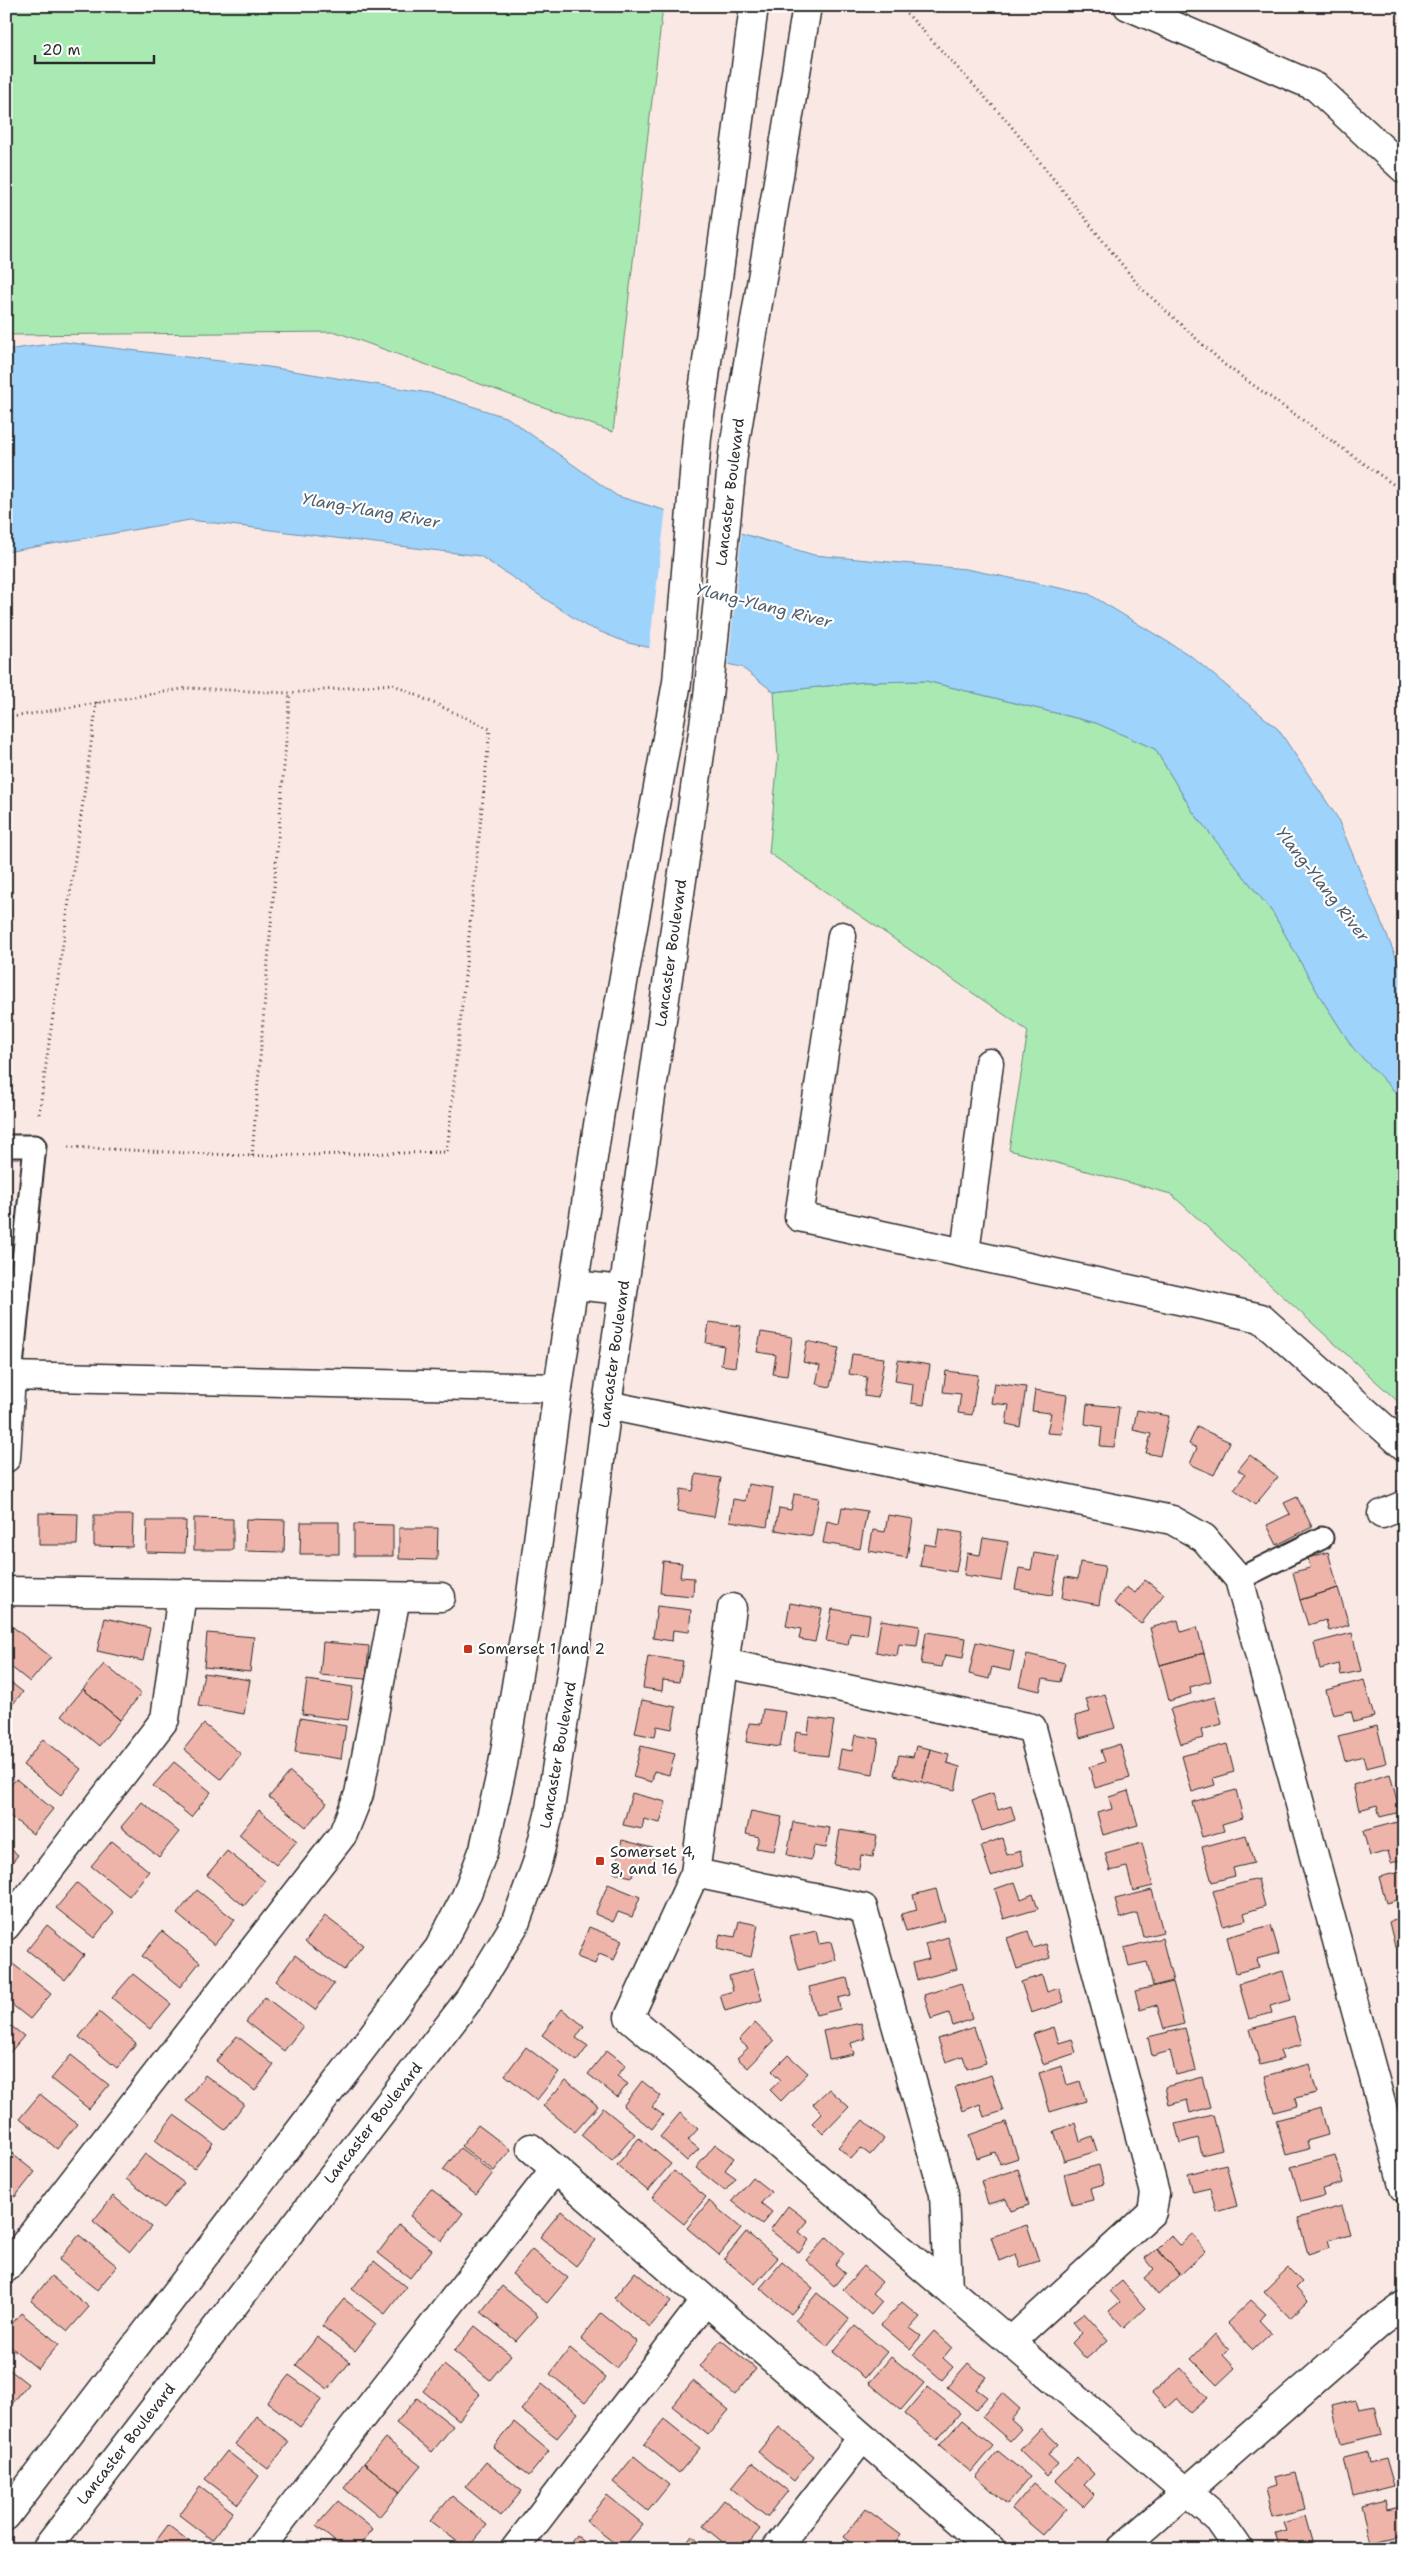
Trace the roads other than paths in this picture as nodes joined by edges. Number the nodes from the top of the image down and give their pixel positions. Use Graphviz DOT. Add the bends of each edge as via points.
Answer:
graph roads {
  1 [pos="754,6"];
  2 [pos="807,6"];
  3 [pos="1128,6"];
  4 [pos="1404,169"];
  5 [pos="842,936"];
  6 [pos="989,1063"];
  7 [pos="6,1146"];
  8 [pos="965,1253"];
  9 [pos="574,1285"];
  10 [pos="623,1290"];
  11 [pos="9,1376"];
  12 [pos="558,1388"];
  13 [pos="606,1405"];
  14 [pos="1404,1446"];
  15 [pos="6,1458"];
  16 [pos="1322,1538"];
  17 [pos="1238,1579"];
  18 [pos="6,1591"];
  19 [pos="182,1593"];
  20 [pos="396,1597"];
  21 [pos="442,1597"];
  22 [pos="732,1608"];
  23 [pos="724,1663"];
  24 [pos="695,1873"];
  25 [pos="6,1926"];
  26 [pos="531,2148"];
  27 [pos="554,2169"];
  28 [pos="1404,2188"];
  29 [pos="6,2268"];
  30 [pos="948,2289"];
  31 [pos="705,2301"];
  32 [pos="1404,2305"];
  33 [pos="1010,2342"];
  34 [pos="862,2438"];
  35 [pos="1186,2491"];
  36 [pos="6,2516"];
  37 [pos="46,2549"];
  38 [pos="260,2549"];
  39 [pos="515,2549"];
  40 [pos="776,2549"];
  41 [pos="991,2549"];
  42 [pos="1121,2549"];
  43 [pos="1239,2549"];
  1 -- 9 [label="street" via="697,437 677,682 603,1096"];
  2 -- 10 [label="street, Lancaster Boulevard" via="733,454 708,697"];
  3 -- 4 [label="street" via="1316,87"];
  5 -- 8 [label="street" via="799,1217"];
  6 -- 8 [label="street"];
  7 -- 11 [label="lane" via="35,1146"];
  8 -- 14 [label="street" via="1261,1318"];
  9 -- 10 [label="street"];
  9 -- 12 [label="street"];
  10 -- 13 [label="street, Lancaster Boulevard"];
  11 -- 12 [label="street"];
  11 -- 15 [label="street"];
  12 -- 36 [label="street" via="530,1602 503,1764 484,1849 466,1896 439,1948"];
  13 -- 17 [label="street" via="1172,1520 1204,1538"];
  13 -- 37 [label="street, Lancaster Boulevard" via="581,1611 549,1815 537,1863 515,1924 470,1998"];
  16 -- 17 [label="lane"];
  17 -- 28 [label="street"];
  18 -- 19 [label="street"];
  19 -- 20 [label="street"];
  19 -- 25 [label="street" via="165,1719"];
  20 -- 21 [label="street"];
  20 -- 29 [label="street" via="359,1794 342,1834"];
  22 -- 23 [label="street"];
  23 -- 24 [label="street"];
  23 -- 33 [label="street" via="1032,1728 1155,2193 1152,2212"];
  24 -- 30 [label="street" via="863,1908 944,2194"];
  24 -- 30 [label="street" via="629,2017"];
  26 -- 27 [label="street"];
  27 -- 31 [label="street"];
  27 -- 38 [label="street"];
  30 -- 33 [label="street"];
  31 -- 34 [label="street"];
  31 -- 39 [label="street"];
  32 -- 35 [label="street"];
  33 -- 35 [label="street"];
  34 -- 40 [label="street"];
  34 -- 41 [label="street"];
  35 -- 42 [label="street"];
  35 -- 43 [label="street" via="1220,2520"];
}
